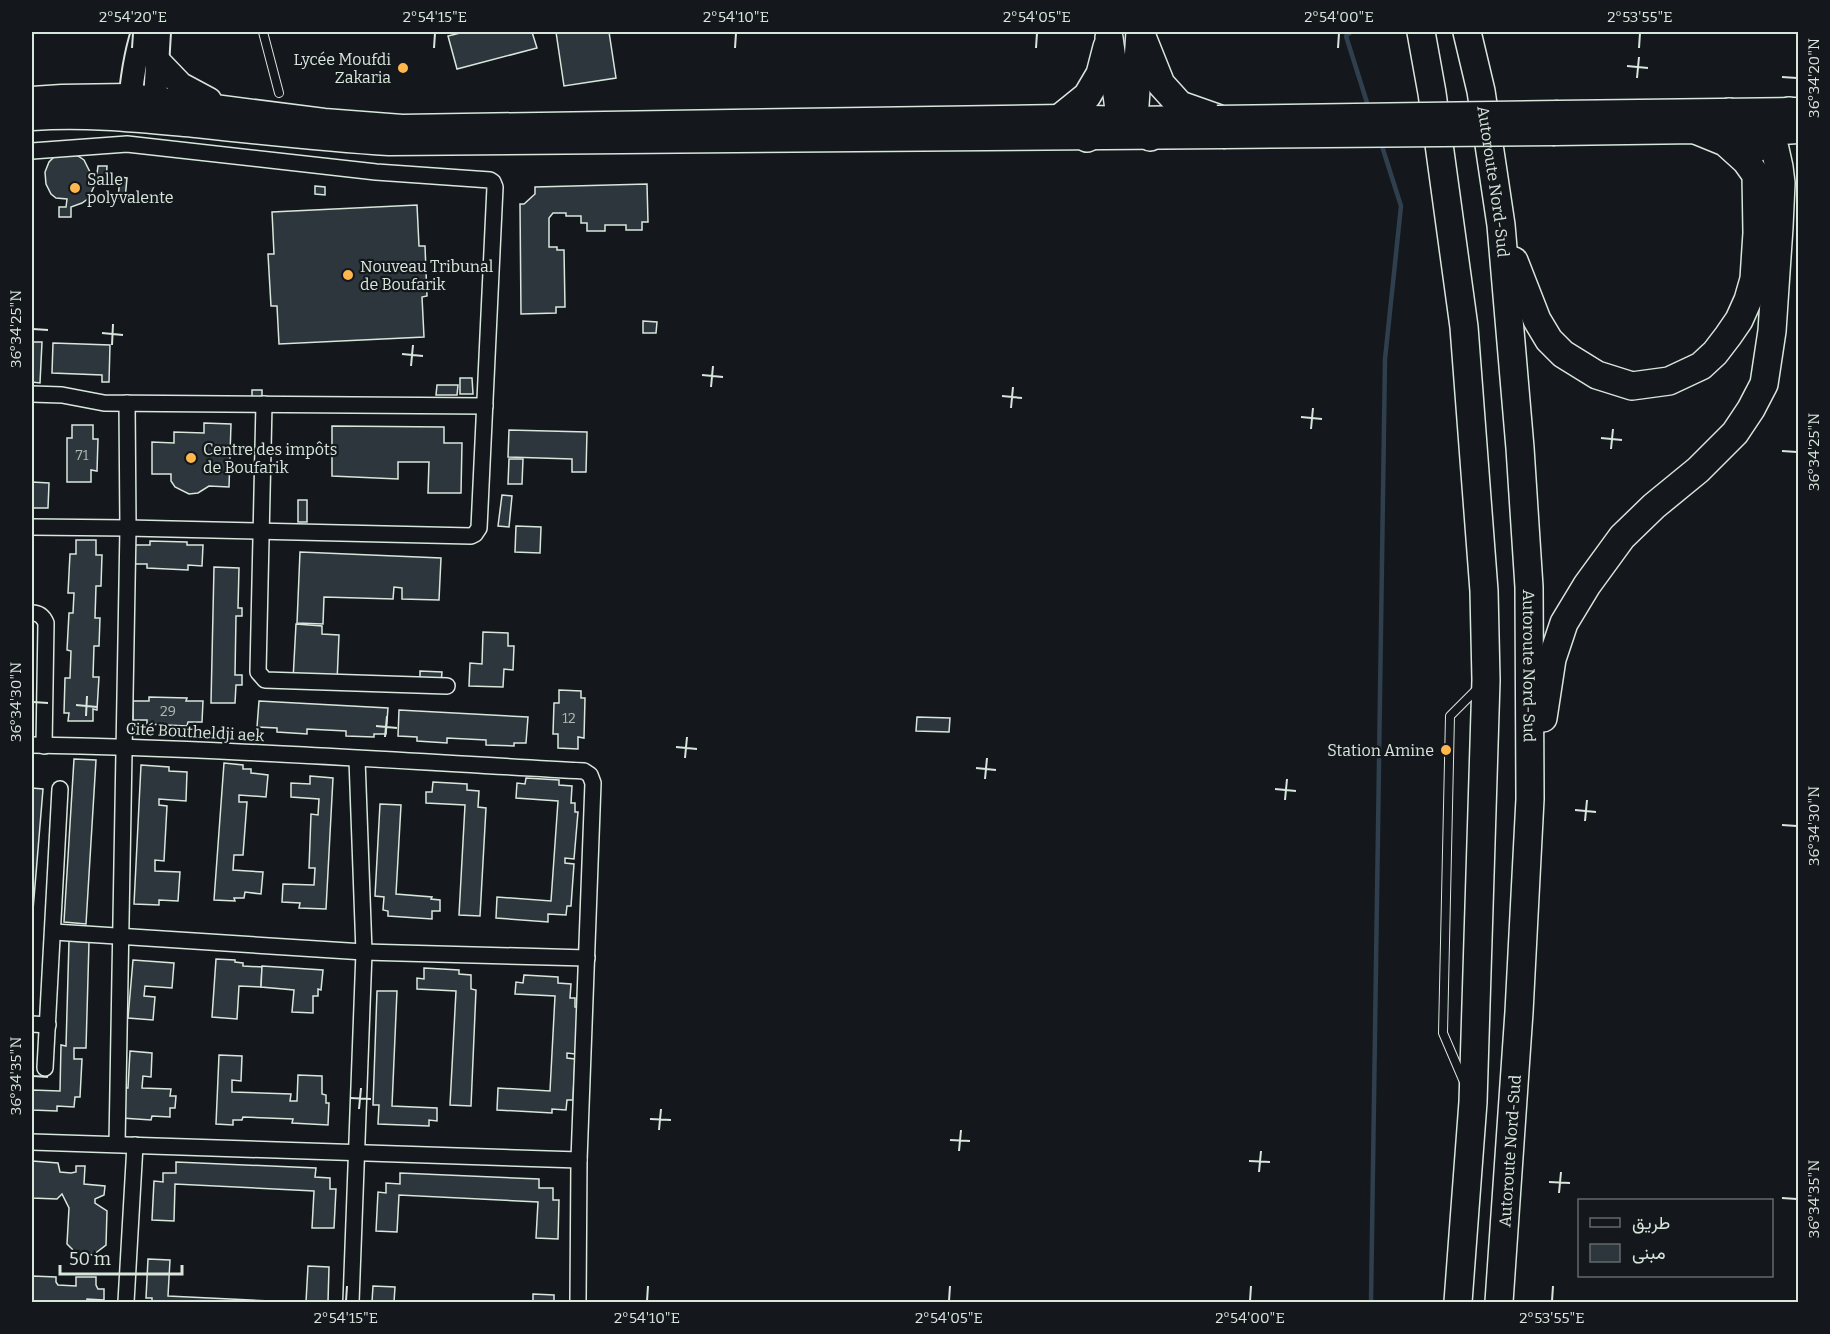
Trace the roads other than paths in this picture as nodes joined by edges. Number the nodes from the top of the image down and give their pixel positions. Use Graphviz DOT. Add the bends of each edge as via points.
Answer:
graph roads {
  1 [pos="143,32"];
  2 [pos="159,32"];
  3 [pos="263,32"];
  4 [pos="1140,32"];
  5 [pos="1421,32"];
  6 [pos="1467,32"];
  7 [pos="1109,35"];
  8 [pos="157,60"];
  9 [pos="279,93"];
  10 [pos="32,99"];
  11 [pos="130,107"];
  12 [pos="230,109"];
  13 [pos="154,110"];
  14 [pos="1729,112"];
  15 [pos="1061,117"];
  16 [pos="1795,117"];
  17 [pos="32,118"];
  18 [pos="1126,119"];
  19 [pos="1556,123"];
  20 [pos="1220,127"];
  21 [pos="1698,130"];
  22 [pos="1765,133"];
  23 [pos="1150,137"];
  24 [pos="1087,138"];
  25 [pos="32,151"];
  26 [pos="1756,175"];
  27 [pos="1798,193"];
  28 [pos="1501,225"];
  29 [pos="1764,384"];
  30 [pos="32,394"];
  31 [pos="127,403"];
  32 [pos="264,404"];
  33 [pos="485,406"];
  34 [pos="32,527"];
  35 [pos="128,528"];
  36 [pos="261,532"];
  37 [pos="32,613"];
  38 [pos="447,686"];
  39 [pos="38,745"];
  40 [pos="123,747"];
  41 [pos="357,759"];
  42 [pos="60,789"];
  43 [pos="1530,799"];
  44 [pos="54,932"];
  45 [pos="120,937"];
  46 [pos="364,952"];
  47 [pos="586,958"];
  48 [pos="32,1024"];
  49 [pos="48,1025"];
  50 [pos="45,1068"];
  51 [pos="32,1142"];
  52 [pos="117,1144"];
  53 [pos="135,1145"];
  54 [pos="357,1152"];
  55 [pos="579,1160"];
  56 [pos="126,1302"];
  57 [pos="351,1302"];
  58 [pos="578,1302"];
  59 [pos="1458,1302"];
  60 [pos="1499,1302"];
  1 -- 11 [label="main road" via="137,49"];
  2 -- 8 [label="main road"];
  3 -- 9 [label="lane"];
  4 -- 18 [label="highway" via="1135,105"];
  4 -- 20 [label="highway" via="1161,84 1180,105"];
  5 -- 59 [label="highway" via="1464,327 1484,591 1486,680 1473,1102"];
  6 -- 28 [label="highway, Autoroute Nord-Sud" via="1481,92"];
  7 -- 15 [label="highway" via="1100,74 1087,96"];
  7 -- 18 [label="highway" via="1119,109"];
  8 -- 12 [label="highway" via="181,85"];
  8 -- 13 [label="main road"];
  10 -- 11 [label="highway" via="62,97"];
  11 -- 13 [label="highway"];
  11 -- 17 [label="highway"];
  12 -- 13 [label="highway"];
  12 -- 15 [label="highway" via="402,126"];
  13 -- 24 [label="highway" via="321,139 388,143"];
  14 -- 16 [label="highway"];
  14 -- 19 [label="highway"];
  14 -- 22 [label="highway"];
  15 -- 18 [label="highway"];
  16 -- 22 [label="highway"];
  18 -- 20 [label="highway"];
  18 -- 23 [label="highway"];
  18 -- 24 [label="highway"];
  19 -- 20 [label="highway, bridge"];
  19 -- 21 [label="highway"];
  20 -- 23 [label="highway"];
  21 -- 22 [label="highway"];
  21 -- 26 [label="highway" via="1725,142"];
  22 -- 26 [label="highway" via="1757,148"];
  22 -- 29 [label="highway" via="1775,149 1781,183 1772,331"];
  23 -- 24 [label="highway"];
  25 -- 33 [label="street" via="127,144 494,182"];
  26 -- 28 [label="highway" via="1757,233 1754,279 1748,300 1715,353 1701,366 1669,381 1632,386 1597,375 1563,354 1537,321"];
  27 -- 29 [label="highway" via="1786,323 1776,360"];
  28 -- 43 [label="highway, Autoroute Nord-Sud" via="1529,587"];
  29 -- 43 [label="highway" via="1735,433 1622,537 1564,623 1552,659"];
  30 -- 31 [label="street"];
  31 -- 32 [label="street"];
  31 -- 35 [label="street"];
  32 -- 33 [label="street"];
  32 -- 36 [label="street"];
  33 -- 36 [label="street" via="475,534"];
  34 -- 35 [label="street"];
  35 -- 36 [label="street"];
  35 -- 40 [label="street"];
  36 -- 38 [label="street" via="261,677"];
  37 -- 39 [label="street" via="43,617 46,623"];
  39 -- 40 [label="street, Cité Boutheldji aek"];
  40 -- 41 [label="street, Cité Boutheldji aek"];
  40 -- 45 [label="street"];
  41 -- 46 [label="street"];
  41 -- 47 [label="street, Cité Boutheldji aek" via="584,771 590,775 593,783"];
  42 -- 44 [label="street"];
  43 -- 60 [label="highway, Autoroute Nord-Sud"];
  44 -- 45 [label="street"];
  44 -- 49 [label="street"];
  45 -- 46 [label="street"];
  45 -- 52 [label="street"];
  46 -- 47 [label="street"];
  46 -- 54 [label="street"];
  47 -- 55 [label="street"];
  48 -- 49 [label="street"];
  49 -- 50 [label="street"];
  51 -- 52 [label="street"];
  52 -- 53 [label="street"];
  53 -- 54 [label="street"];
  53 -- 56 [label="street"];
  54 -- 55 [label="street"];
  54 -- 57 [label="street"];
  55 -- 58 [label="street"];
}
